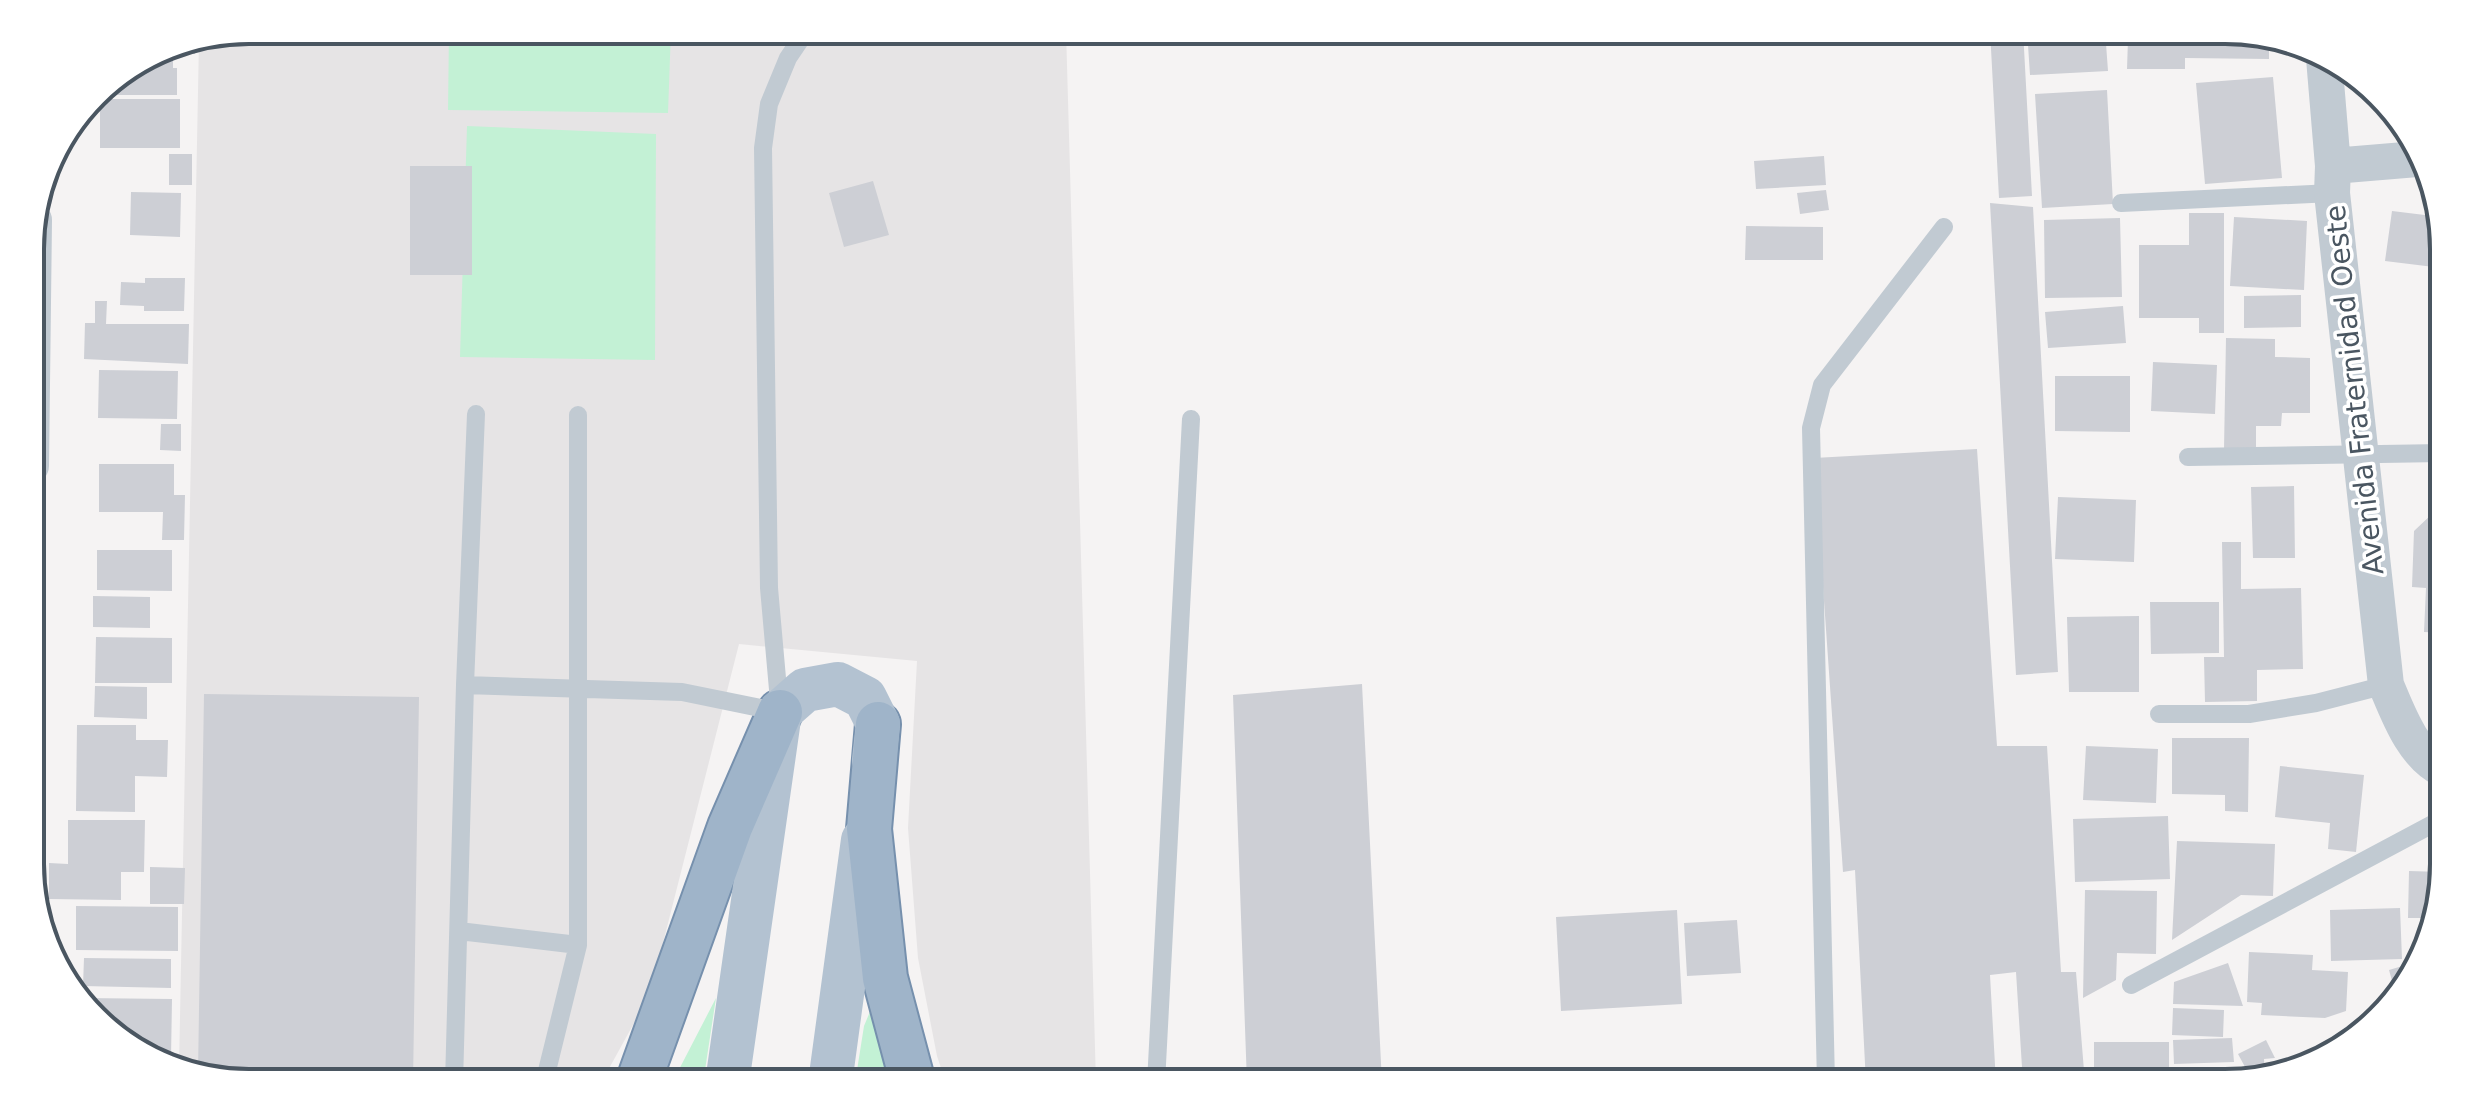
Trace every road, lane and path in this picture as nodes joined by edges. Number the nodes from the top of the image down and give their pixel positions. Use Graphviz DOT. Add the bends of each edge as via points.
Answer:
graph roads {
  1 [pos="798,44"];
  2 [pos="2325,70"];
  3 [pos="2410,161"];
  4 [pos="2332,180"];
  5 [pos="2121,203"];
  6 [pos="1944,227"];
  7 [pos="476,414"];
  8 [pos="578,415"];
  9 [pos="1191,419"];
  10 [pos="2362,453"];
  11 [pos="2430,453"];
  12 [pos="2188,457"];
  13 [pos="465,685"];
  14 [pos="2386,685"];
  15 [pos="577,688"];
  16 [pos="780,712"];
  17 [pos="2159,714"];
  18 [pos="878,724"];
  19 [pos="2430,763"];
  20 [pos="2430,825"];
  21 [pos="459,931"];
  22 [pos="578,945"];
  23 [pos="2131,985"];
  24 [pos="454,1069"];
  25 [pos="547,1069"];
  26 [pos="643,1069"];
  27 [pos="729,1069"];
  28 [pos="832,1069"];
  29 [pos="909,1069"];
  30 [pos="1157,1069"];
  31 [pos="1826,1069"];
  1 -- 16 [label="lane" via="769,104 763,148 769,588"];
  2 -- 4 [label="street, Avenida Fraternidad Oeste"];
  3 -- 4 [label="street"];
  4 -- 5 [label="lane"];
  4 -- 10 [label="street, Avenida Fraternidad Oeste"];
  6 -- 31 [label="lane" via="1822,385 1811,428"];
  7 -- 13 [label="lane"];
  8 -- 15 [label="lane"];
  9 -- 30 [label="lane"];
  10 -- 11 [label="lane"];
  10 -- 12 [label="lane"];
  10 -- 14 [label="street, Avenida Fraternidad Oeste"];
  13 -- 15 [label="lane"];
  13 -- 21 [label="lane"];
  14 -- 17 [label="lane" via="2249,714"];
  14 -- 19 [label="street, Avenida Fraternidad Oeste" via="2400,718"];
  15 -- 16 [label="lane" via="682,692"];
  15 -- 22 [label="lane"];
  16 -- 18 [label="main road" via="805,690 838,684 865,698"];
  16 -- 26 [label="highway" via="730,827"];
  16 -- 27 [label="main road"];
  18 -- 28 [label="main road"];
  18 -- 29 [label="highway" via="869,829 885,978"];
  20 -- 23 [label="lane"];
  21 -- 22 [label="lane"];
  21 -- 24 [label="lane"];
  22 -- 25 [label="lane"];
}
